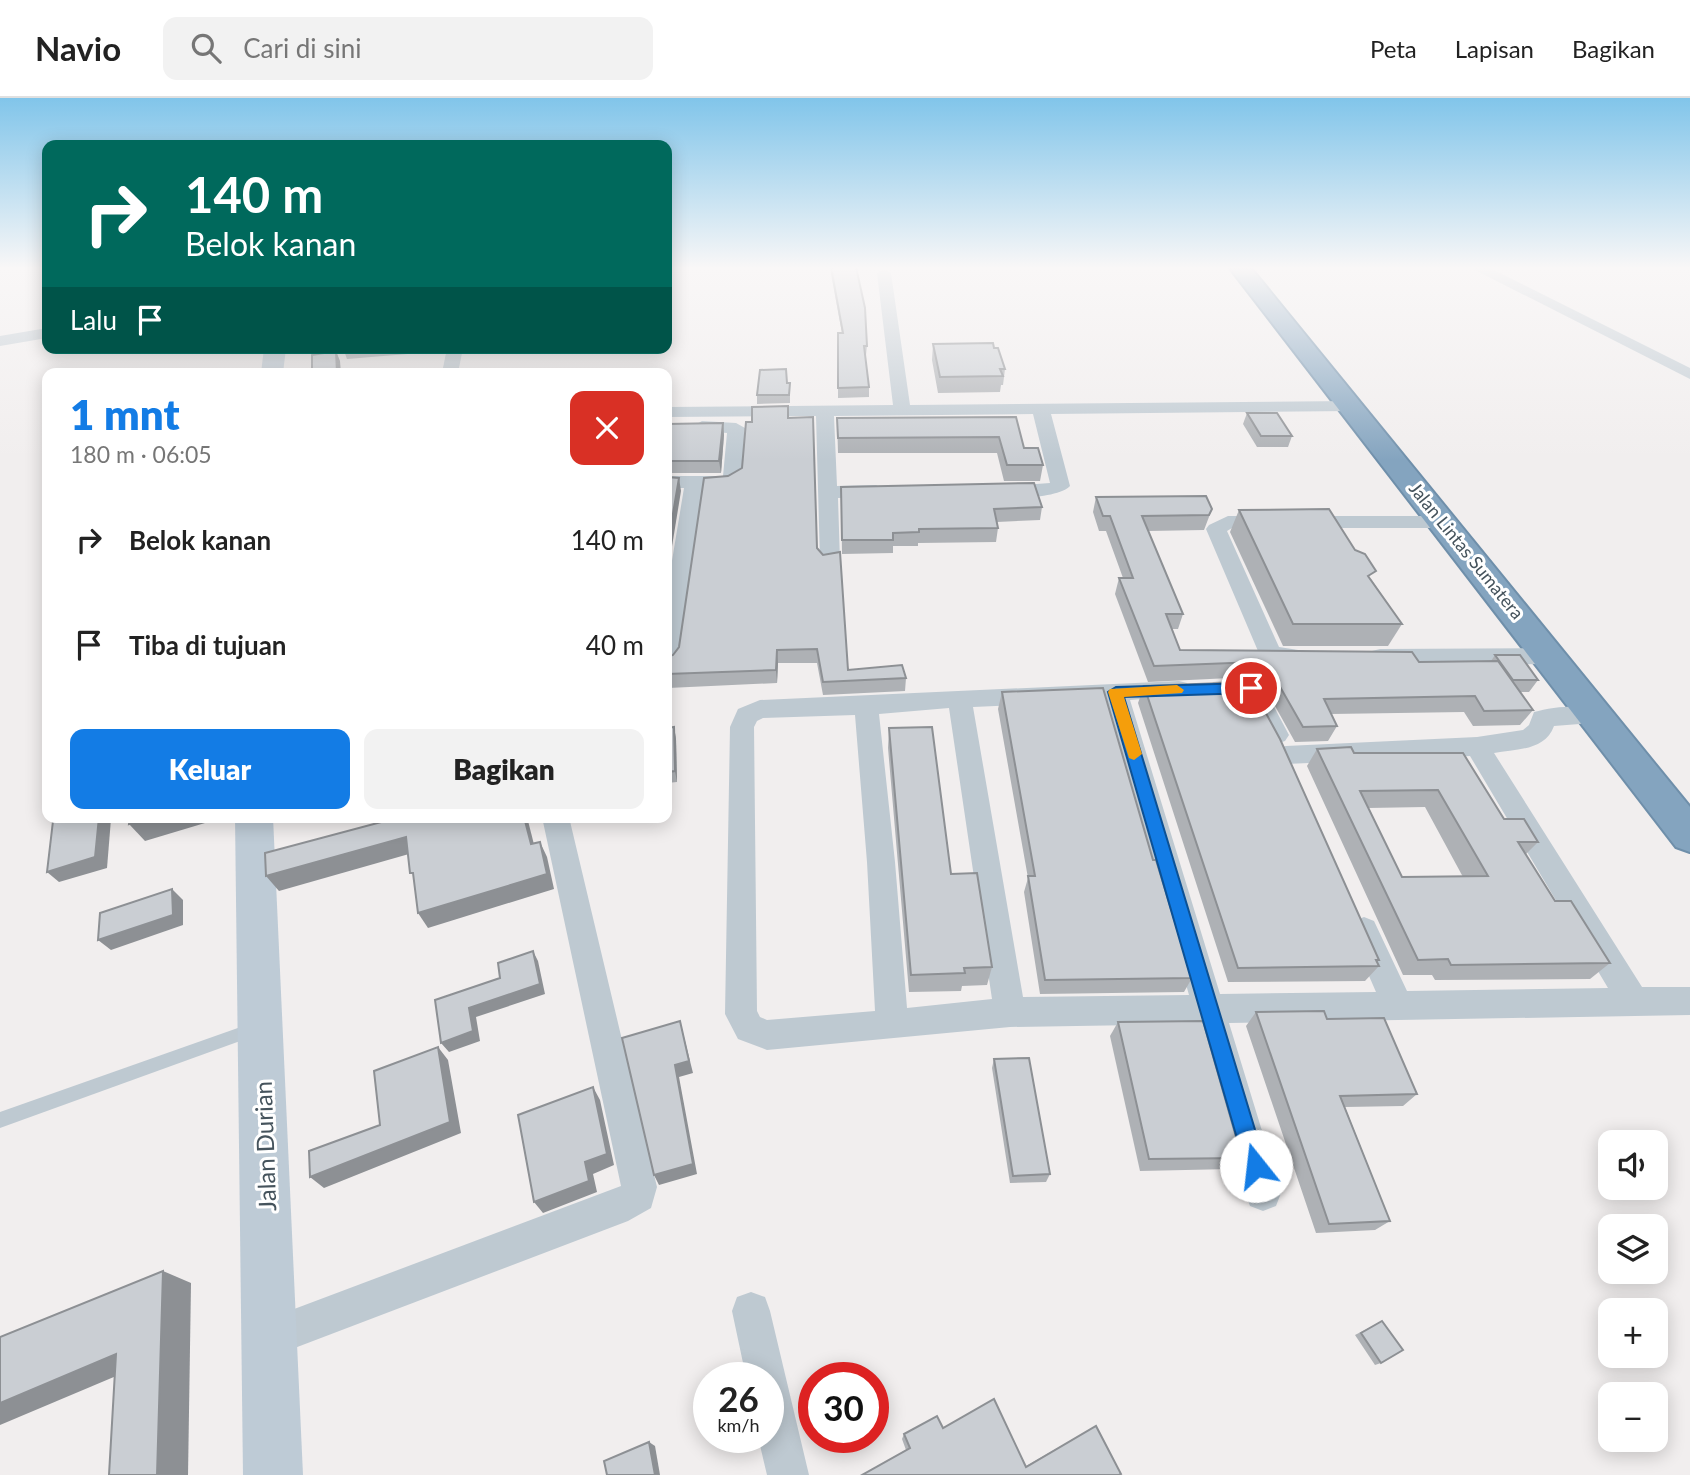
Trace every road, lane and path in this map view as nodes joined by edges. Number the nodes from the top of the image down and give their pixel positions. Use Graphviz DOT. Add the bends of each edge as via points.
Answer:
graph roads {
  1 [pos="892,331"];
  2 [pos="1291,331"];
  3 [pos="1605,331"];
  4 [pos="42,334"];
  5 [pos="0,341"];
  6 [pos="1690,374"];
  7 [pos="1351,406"];
  8 [pos="1041,410"];
  9 [pos="825,411"];
  10 [pos="902,411"];
  11 [pos="672,412"];
  12 [pos="672,427"];
  13 [pos="672,482"];
  14 [pos="694,482"];
  15 [pos="897,491"];
  16 [pos="980,491"];
  17 [pos="828,492"];
  18 [pos="1443,522"];
  19 [pos="831,561"];
  20 [pos="672,627"];
  21 [pos="1549,656"];
  22 [pos="1329,658"];
  23 [pos="1357,658"];
  24 [pos="1116,692"];
  25 [pos="960,699"];
  26 [pos="866,706"];
  27 [pos="1596,716"];
  28 [pos="1477,746"];
  29 [pos="254,823"];
  30 [pos="556,823"];
  31 [pos="1690,836"];
  32 [pos="1353,905"];
  33 [pos="1690,1001"];
  34 [pos="1634,1002"];
  35 [pos="1398,1005"];
  36 [pos="1210,1009"];
  37 [pos="1010,1012"];
  38 [pos="892,1025"];
  39 [pos="262,1026"];
  40 [pos="0,1120"];
  41 [pos="1263,1193"];
  42 [pos="751,1311"];
  43 [pos="271,1337"];
  44 [pos="763,1362"];
  45 [pos="783,1453"];
  46 [pos="273,1475"];
  47 [pos="788,1475"];
  1 -- 10 [label="street"];
  2 -- 7 [label="highway, Jalan Lintas Sumatera"];
  3 -- 6 [label="street"];
  4 -- 5 [label="street"];
  7 -- 8 [label="street"];
  7 -- 18 [label="highway, Jalan Lintas Sumatera"];
  8 -- 10 [label="street"];
  8 -- 16 [label="street" via="1060,486"];
  9 -- 10 [label="street"];
  9 -- 11 [label="street"];
  9 -- 17 [label="street"];
  12 -- 14 [label="street" via="736,428 732,479"];
  13 -- 14 [label="street"];
  14 -- 20 [label="street"];
  15 -- 17 [label="street"];
  17 -- 19 [label="street"];
  18 -- 21 [label="highway, Jalan Lintas Sumatera"];
  18 -- 22 [label="street" via="1228,523 1216,529 1269,651 1288,659"];
  21 -- 23 [label="street"];
  21 -- 27 [label="highway, Jalan Lintas Sumatera"];
  24 -- 25 [label="street"];
  24 -- 28 [label="street" via="1251,688 1291,767"];
  24 -- 36 [label="street"];
  25 -- 26 [label="street"];
  25 -- 37 [label="street"];
  26 -- 38 [label="street"];
  26 -- 38 [label="street" via="760,709 747,715 742,727 741,1014 749,1028 767,1035"];
  27 -- 28 [label="street" via="1544,718 1541,729 1530,738"];
  27 -- 31 [label="highway, Jalan Lintas Sumatera"];
  28 -- 34 [label="street"];
  29 -- 39 [label="street, Jalan Durian"];
  30 -- 43 [label="street" via="638,1195 628,1203"];
  32 -- 35 [label="street"];
  33 -- 34 [label="street"];
  34 -- 35 [label="street"];
  35 -- 36 [label="street"];
  36 -- 37 [label="street"];
  36 -- 41 [label="street"];
  37 -- 38 [label="street"];
  39 -- 40 [label="lane"];
  39 -- 43 [label="street, Jalan Durian"];
  42 -- 44 [label="street"];
  43 -- 46 [label="street, Jalan Durian"];
  45 -- 47 [label="street"];
}
